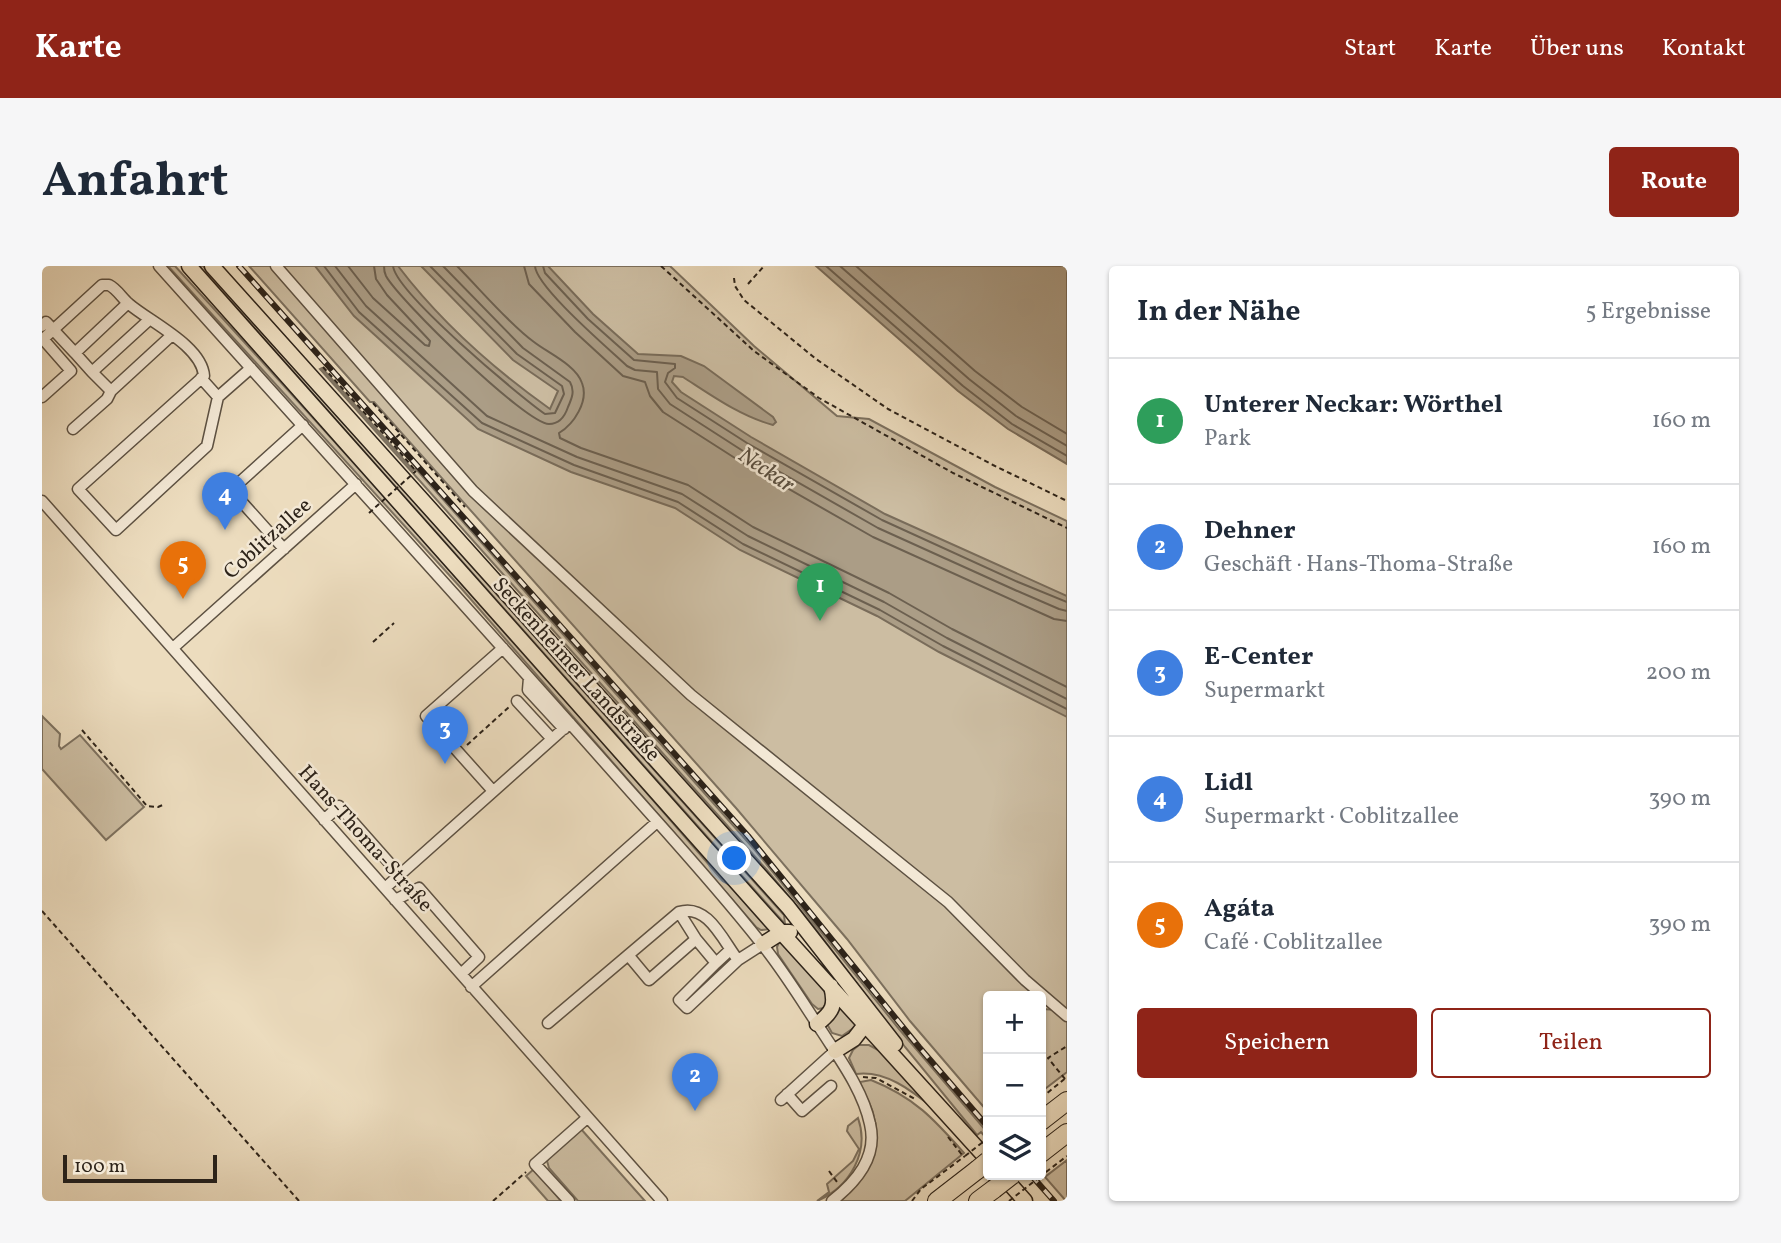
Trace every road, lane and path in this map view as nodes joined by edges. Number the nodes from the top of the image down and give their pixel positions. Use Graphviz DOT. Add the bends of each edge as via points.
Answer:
graph roads {
  1 [pos="159,266"];
  2 [pos="189,266"];
  3 [pos="212,266"];
  4 [pos="276,266"];
  5 [pos="661,266"];
  6 [pos="764,266"];
  7 [pos="734,278"];
  8 [pos="748,284"];
  9 [pos="128,303"];
  10 [pos="150,319"];
  11 [pos="48,328"];
  12 [pos="172,335"];
  13 [pos="42,340"];
  14 [pos="51,349"];
  15 [pos="75,353"];
  16 [pos="42,357"];
  17 [pos="323,367"];
  18 [pos="251,368"];
  19 [pos="92,372"];
  20 [pos="201,378"];
  21 [pos="111,391"];
  22 [pos="42,397"];
  23 [pos="218,397"];
  24 [pos="373,403"];
  25 [pos="303,425"];
  26 [pos="73,429"];
  27 [pos="400,434"];
  28 [pos="391,442"];
  29 [pos="356,484"];
  30 [pos="42,501"];
  31 [pos="1067,501"];
  32 [pos="466,507"];
  33 [pos="369,513"];
  34 [pos="1067,528"];
  35 [pos="284,549"];
  36 [pos="394,623"];
  37 [pos="373,642"];
  38 [pos="173,648"];
  39 [pos="503,648"];
  40 [pos="516,701"];
  41 [pos="567,726"];
  42 [pos="82,730"];
  43 [pos="552,739"];
  44 [pos="458,752"];
  45 [pos="493,791"];
  46 [pos="164,803"];
  47 [pos="324,820"];
  48 [pos="657,822"];
  49 [pos="400,875"];
  50 [pos="385,888"];
  51 [pos="395,900"];
  52 [pos="42,911"];
  53 [pos="679,912"];
  54 [pos="782,932"];
  55 [pos="696,939"];
  56 [pos="763,944"];
  57 [pos="730,950"];
  58 [pos="825,951"];
  59 [pos="628,956"];
  60 [pos="738,960"];
  61 [pos="716,962"];
  62 [pos="461,974"];
  63 [pos="831,985"];
  64 [pos="471,987"];
  65 [pos="1067,1016"];
  66 [pos="870,1019"];
  67 [pos="548,1023"];
  68 [pos="817,1024"];
  69 [pos="854,1039"];
  70 [pos="885,1045"];
  71 [pos="1067,1046"];
  72 [pos="835,1051"];
  73 [pos="1066,1078"];
  74 [pos="852,1082"];
  75 [pos="831,1086"];
  76 [pos="1046,1094"];
  77 [pos="934,1099"];
  78 [pos="918,1101"];
  79 [pos="1067,1101"];
  80 [pos="1046,1117"];
  81 [pos="587,1118"];
  82 [pos="1067,1133"];
  83 [pos="947,1138"];
  84 [pos="983,1142"];
  85 [pos="1046,1149"];
  86 [pos="964,1156"];
  87 [pos="1067,1156"];
  88 [pos="983,1163"];
  89 [pos="536,1164"];
  90 [pos="983,1165"];
  91 [pos="830,1171"];
  92 [pos="998,1182"];
  93 [pos="844,1192"];
  94 [pos="299,1201"];
  95 [pos="493,1201"];
  96 [pos="569,1201"];
  97 [pos="662,1201"];
  98 [pos="832,1201"];
  99 [pos="912,1201"];
  100 [pos="937,1201"];
  101 [pos="978,1201"];
  102 [pos="1009,1201"];
  103 [pos="1025,1201"];
  1 -- 18 [label="street, Seckenheimer Landstraße"];
  2 -- 54 [label="main road, Seckenheimer Landstraße"];
  3 -- 58 [label="main road, Seckenheimer Landstraße"];
  4 -- 65 [label="street" via="473,491 691,695 948,902"];
  5 -- 34 [label="path" via="754,351 819,398 953,473"];
  6 -- 8 [label="path"];
  7 -- 31 [label="path" via="744,300 816,359 888,409"];
  9 -- 10 [label="street"];
  9 -- 11 [label="street" via="114,288 102,285"];
  9 -- 15 [label="street"];
  10 -- 12 [label="street"];
  10 -- 19 [label="street"];
  11 -- 13 [label="street"];
  11 -- 15 [label="street"];
  12 -- 20 [label="street" via="204,367"];
  12 -- 21 [label="street"];
  13 -- 14 [label="street"];
  14 -- 16 [label="street"];
  14 -- 22 [label="street" via="71,371"];
  15 -- 19 [label="street"];
  17 -- 28 [label="path"];
  18 -- 23 [label="street"];
  18 -- 25 [label="street, Seckenheimer Landstraße"];
  19 -- 21 [label="street"];
  20 -- 23 [label="street"];
  20 -- 23 [label="street" via="78,489 116,530 207,446"];
  21 -- 26 [label="street"];
  24 -- 27 [label="path"];
  25 -- 29 [label="street, Seckenheimer Landstraße"];
  25 -- 35 [label="street" via="231,490"];
  27 -- 28 [label="path"];
  27 -- 32 [label="path"];
  28 -- 33 [label="path, bridge" via="416,471"];
  29 -- 35 [label="street, Coblitzallee"];
  29 -- 39 [label="street, Seckenheimer Landstraße"];
  30 -- 38 [label="street, Hans-Thoma-Straße"];
  35 -- 38 [label="street, Coblitzallee"];
  36 -- 37 [label="path"];
  38 -- 47 [label="street, Hans-Thoma-Straße"];
  39 -- 41 [label="street, Seckenheimer Landstraße"];
  39 -- 44 [label="street" via="426,716"];
  40 -- 43 [label="street"];
  40 -- 44 [label="path"];
  41 -- 43 [label="street"];
  41 -- 48 [label="street, Seckenheimer Landstraße"];
  42 -- 46 [label="path" via="146,806"];
  43 -- 45 [label="street"];
  44 -- 45 [label="street"];
  45 -- 49 [label="street"];
  47 -- 49 [label="street" via="340,807"];
  47 -- 50 [label="street, Hans-Thoma-Straße"];
  48 -- 56 [label="street, Seckenheimer Landstraße"];
  48 -- 64 [label="street"];
  49 -- 50 [label="street"];
  50 -- 51 [label="street, Hans-Thoma-Straße"];
  51 -- 62 [label="street, Hans-Thoma-Straße"];
  51 -- 62 [label="street" via="419,888 479,957"];
  52 -- 94 [label="path"];
  53 -- 55 [label="street"];
  53 -- 57 [label="street" via="696,911 705,916"];
  53 -- 59 [label="street"];
  54 -- 56 [label="main road"];
  54 -- 58 [label="main road" via="801,935"];
  54 -- 63 [label="main road, Seckenheimer Landstraße"];
  55 -- 59 [label="street" via="649,981"];
  55 -- 61 [label="street"];
  56 -- 60 [label="street"];
  56 -- 68 [label="street, Seckenheimer Landstraße"];
  57 -- 60 [label="street"];
  57 -- 61 [label="street"];
  58 -- 66 [label="main road, Seckenheimer Landstraße"];
  59 -- 67 [label="street"];
  60 -- 61 [label="street" via="687,1008 679,1000"];
  62 -- 64 [label="street, Hans-Thoma-Straße"];
  63 -- 66 [label="main road, Seckenheimer Landstraße"];
  63 -- 68 [label="main road" via="832,1010"];
  64 -- 81 [label="street, Hans-Thoma-Straße"];
  66 -- 69 [label="main road"];
  66 -- 70 [label="main road, Seckenheimer Landstraße"];
  66 -- 77 [label="main road, Seckenheimer Landstraße"];
  68 -- 72 [label="street, Seckenheimer Landstraße"];
  69 -- 70 [label="main road"];
  69 -- 72 [label="main road"];
  70 -- 77 [label="main road, Seckenheimer Landstraße"];
  71 -- 73 [label="path" via="1048,1058"];
  72 -- 74 [label="street"];
  72 -- 75 [label="street" via="784,1097 802,1111"];
  73 -- 76 [label="path"];
  74 -- 78 [label="path" via="860,1077 876,1078"];
  74 -- 93 [label="street" via="871,1128 870,1150 864,1168"];
  77 -- 88 [label="main road, Seckenheimer Landstraße"];
  79 -- 80 [label="highway"];
  81 -- 89 [label="street"];
  81 -- 97 [label="street, Hans-Thoma-Straße"];
  82 -- 85 [label="highway"];
  83 -- 86 [label="path"];
  84 -- 86 [label="path, bridge"];
  86 -- 99 [label="path"];
  87 -- 102 [label="path, bridge"];
  89 -- 95 [label="path"];
  89 -- 96 [label="street"];
  90 -- 100 [label="highway"];
  91 -- 93 [label="path"];
  92 -- 101 [label="highway"];
  92 -- 103 [label="main road"];
  93 -- 98 [label="street"];
}
